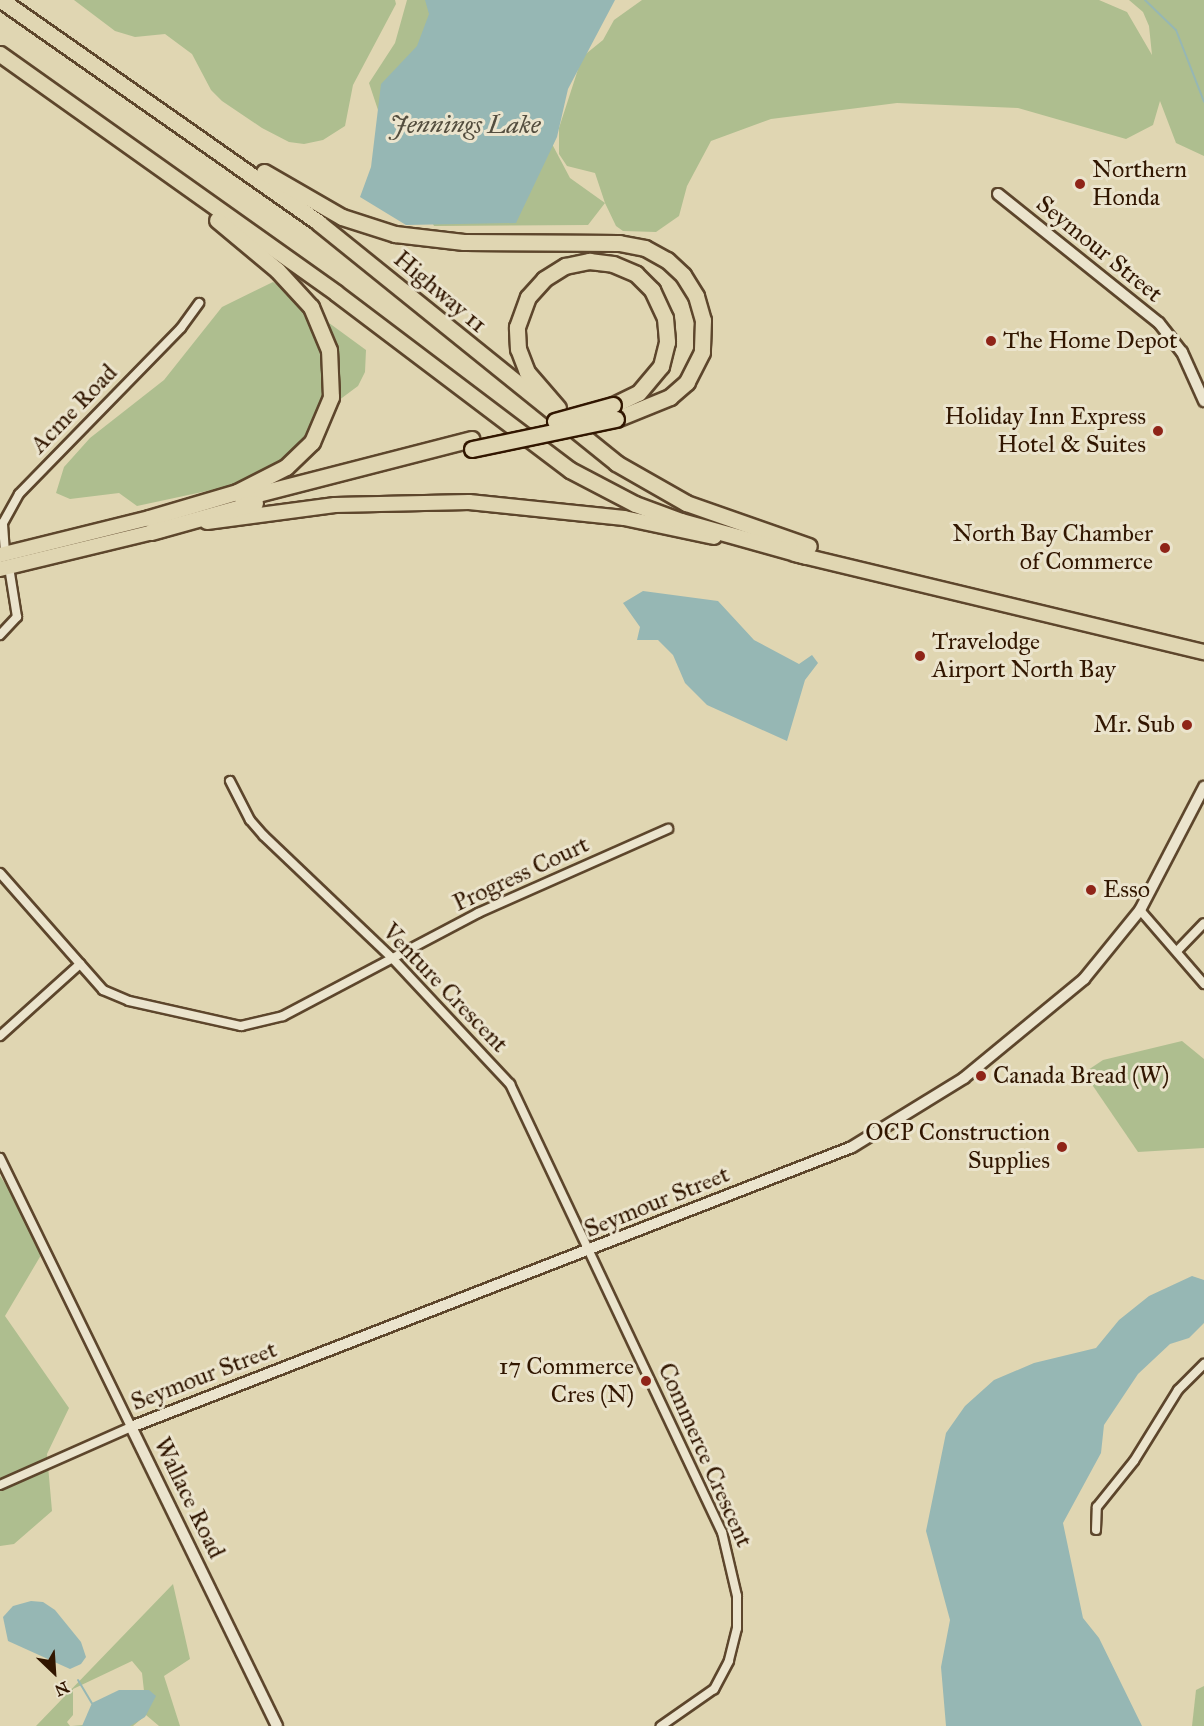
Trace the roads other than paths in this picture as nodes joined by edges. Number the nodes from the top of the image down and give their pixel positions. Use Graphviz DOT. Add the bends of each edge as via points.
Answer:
graph roads {
  1 [pos="1,0"];
  2 [pos="0,54"];
  3 [pos="116,80"];
  4 [pos="94,120"];
  5 [pos="998,194"];
  6 [pos="199,303"];
  7 [pos="1204,401"];
  8 [pos="614,412"];
  9 [pos="664,492"];
  10 [pos="150,525"];
  11 [pos="808,551"];
  12 [pos="3,561"];
  13 [pos="0,635"];
  14 [pos="1204,652"];
  15 [pos="230,781"];
  16 [pos="1204,787"];
  17 [pos="668,829"];
  18 [pos="0,873"];
  19 [pos="1140,910"];
  20 [pos="1204,923"];
  21 [pos="1178,950"];
  22 [pos="392,958"];
  23 [pos="80,964"];
  24 [pos="1204,984"];
  25 [pos="0,1036"];
  26 [pos="0,1158"];
  27 [pos="592,1250"];
  28 [pos="1204,1364"];
  29 [pos="131,1426"];
  30 [pos="0,1485"];
  31 [pos="1096,1530"];
  32 [pos="277,1726"];
  33 [pos="661,1726"];
  1 -- 3 [label="highway, Highway 11"];
  2 -- 4 [label="highway"];
  3 -- 8 [label="highway" via="298,193 356,222 434,241 633,244 667,260 696,296 703,320 702,352 687,382 670,398"];
  3 -- 9 [label="highway, Highway 11" via="319,223 580,437"];
  4 -- 10 [label="highway" via="289,281 317,318 332,362 331,397 324,421 295,461 237,492"];
  4 -- 11 [label="highway" via="336,293 570,470 635,504 681,521"];
  5 -- 7 [label="street, Seymour Street" via="1159,323 1182,352"];
  6 -- 12 [label="street, Acme Road" via="181,327 19,494 3,523"];
  8 -- 9 [label="highway" via="638,393 661,366 667,342 665,318 652,290 636,274 601,261 576,262 544,279 528,297 517,327 521,360 532,381 558,408"];
  8 -- 10 [label="highway, bridge"];
  9 -- 11 [label="highway, Highway 11"];
  10 -- 11 [label="highway" via="335,505 469,502 624,518"];
  10 -- 12 [label="highway"];
  11 -- 14 [label="highway"];
  12 -- 13 [label="street, Acme Road" via="17,617"];
  15 -- 22 [label="street, Venture Crescent" via="250,820 264,836"];
  16 -- 19 [label="street, Seymour Street"];
  17 -- 22 [label="street, Progress Court" via="478,913"];
  18 -- 23 [label="street, Progress Court"];
  19 -- 21 [label="street"];
  19 -- 27 [label="street, Seymour Street" via="1084,979 964,1078 852,1147"];
  20 -- 21 [label="street"];
  21 -- 24 [label="street"];
  22 -- 23 [label="street, Progress Court" via="283,1016 241,1026 129,1002 103,990"];
  22 -- 27 [label="street, Venture Crescent" via="510,1084"];
  23 -- 25 [label="street"];
  26 -- 29 [label="street, Wallace Road"];
  27 -- 29 [label="street, Seymour Street"];
  27 -- 33 [label="street, Commerce Crescent" via="722,1532 737,1596 737,1628 729,1661 714,1689"];
  28 -- 31 [label="street" via="1178,1390 1134,1461 1097,1507"];
  29 -- 30 [label="street, Seymour Street"];
  29 -- 32 [label="street, Wallace Road"];
}
